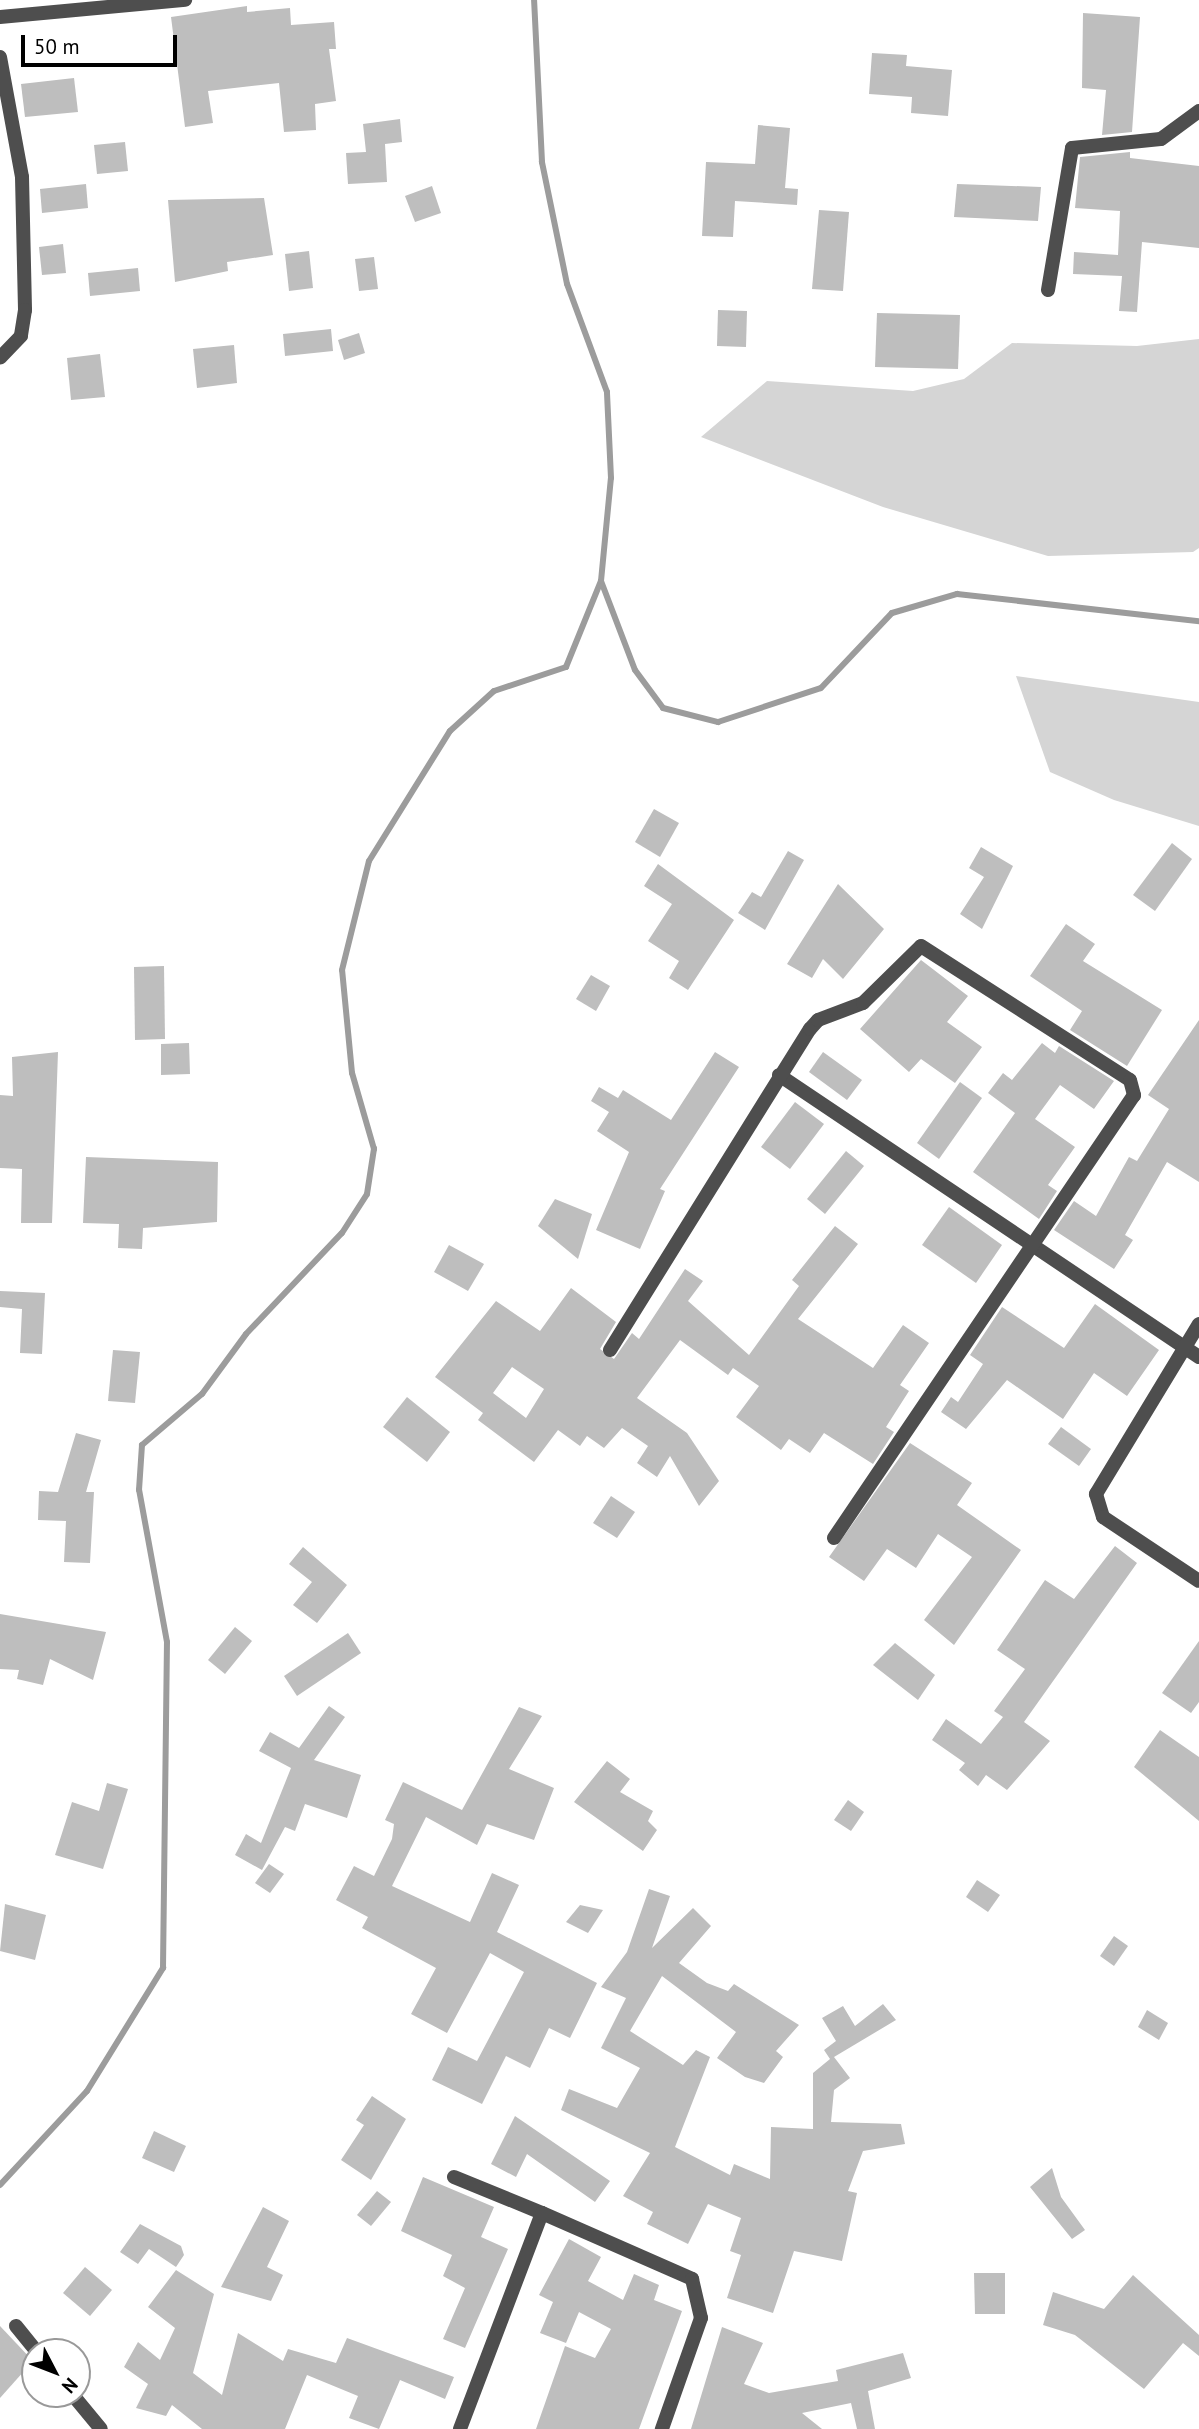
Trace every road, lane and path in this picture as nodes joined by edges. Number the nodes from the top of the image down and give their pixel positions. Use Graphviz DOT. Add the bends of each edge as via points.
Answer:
graph roads {
  1 [pos="185,0"];
  2 [pos="0,17"];
  3 [pos="0,57"];
  4 [pos="1199,111"];
  5 [pos="1048,290"];
  6 [pos="0,358"];
  7 [pos="779,1075"];
  8 [pos="1031,1246"];
  9 [pos="1199,1325"];
  10 [pos="611,1350"];
  11 [pos="1193,1353"];
  12 [pos="834,1538"];
  13 [pos="1199,1581"];
  14 [pos="454,2177"];
  15 [pos="542,2213"];
  16 [pos="16,2326"];
  17 [pos="26,2338"];
  18 [pos="84,2408"];
  19 [pos="101,2429"];
  20 [pos="460,2429"];
  21 [pos="662,2429"];
  1 -- 2 [label="street"];
  3 -- 6 [label="street" via="22,177 25,310 21,336"];
  4 -- 5 [label="street" via="1161,139 1072,148"];
  7 -- 8 [label="street"];
  7 -- 8 [label="street" via="818,1020 863,1003 914,951 927,945 1130,1080 1134,1095"];
  7 -- 10 [label="street"];
  8 -- 11 [label="street"];
  8 -- 12 [label="street"];
  9 -- 11 [label="street"];
  11 -- 13 [label="street" via="1096,1494 1103,1517"];
  14 -- 15 [label="street"];
  15 -- 20 [label="street"];
  15 -- 21 [label="street" via="692,2279 701,2318"];
  16 -- 17 [label="street"];
  18 -- 19 [label="street"];
}
